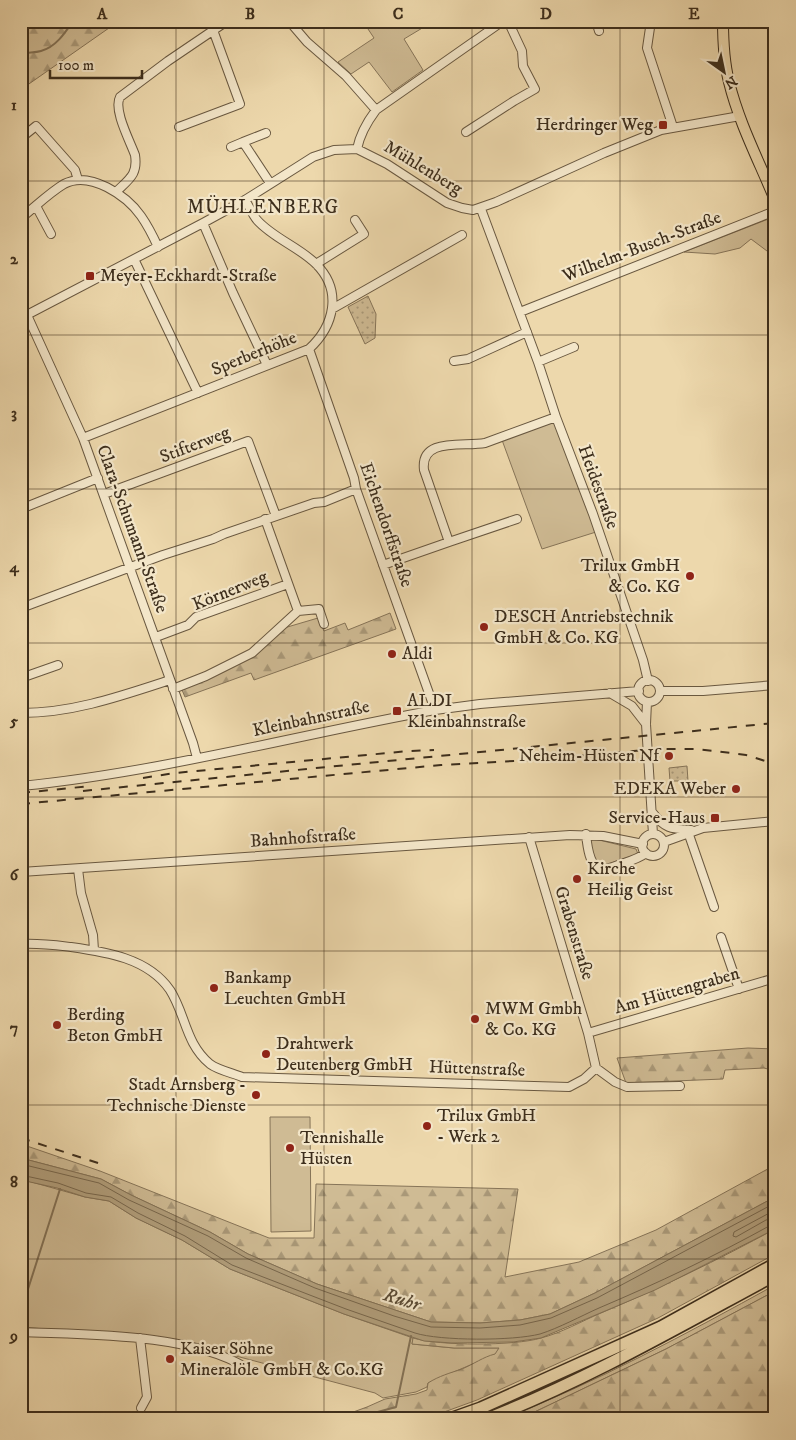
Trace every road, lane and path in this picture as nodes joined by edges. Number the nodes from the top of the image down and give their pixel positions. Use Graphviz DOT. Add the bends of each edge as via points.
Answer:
graph roads {
  1 [pos="227,21"];
  2 [pos="504,21"];
  3 [pos="508,21"];
  4 [pos="596,21"];
  5 [pos="651,21"];
  6 [pos="723,21"];
  7 [pos="291,22"];
  8 [pos="213,30"];
  9 [pos="599,30"];
  10 [pos="376,110"];
  11 [pos="740,116"];
  12 [pos="179,127"];
  13 [pos="673,127"];
  14 [pos="466,132"];
  15 [pos="266,133"];
  16 [pos="21,138"];
  17 [pos="243,142"];
  18 [pos="231,147"];
  19 [pos="357,149"];
  20 [pos="78,180"];
  21 [pos="270,183"];
  22 [pos="116,192"];
  23 [pos="245,200"];
  24 [pos="775,200"];
  25 [pos="36,206"];
  26 [pos="481,209"];
  27 [pos="775,211"];
  28 [pos="21,218"];
  29 [pos="355,220"];
  30 [pos="202,223"];
  31 [pos="51,234"];
  32 [pos="462,235"];
  33 [pos="158,247"];
  34 [pos="134,259"];
  35 [pos="316,264"];
  36 [pos="332,309"];
  37 [pos="520,312"];
  38 [pos="24,316"];
  39 [pos="527,332"];
  40 [pos="574,347"];
  41 [pos="309,350"];
  42 [pos="454,361"];
  43 [pos="538,362"];
  44 [pos="267,364"];
  45 [pos="198,393"];
  46 [pos="556,417"];
  47 [pos="83,438"];
  48 [pos="98,478"];
  49 [pos="356,489"];
  50 [pos="104,494"];
  51 [pos="21,509"];
  52 [pos="276,516"];
  53 [pos="265,519"];
  54 [pos="517,519"];
  55 [pos="449,542"];
  56 [pos="384,565"];
  57 [pos="129,568"];
  58 [pos="288,584"];
  59 [pos="21,608"];
  60 [pos="298,611"];
  61 [pos="324,624"];
  62 [pos="156,637"];
  63 [pos="58,665"];
  64 [pos="21,678"];
  65 [pos="170,680"];
  66 [pos="648,681"];
  67 [pos="775,684"];
  68 [pos="173,689"];
  69 [pos="639,691"];
  70 [pos="660,691"];
  71 [pos="608,692"];
  72 [pos="647,702"];
  73 [pos="435,710"];
  74 [pos="21,713"];
  75 [pos="646,724"];
  76 [pos="197,758"];
  77 [pos="21,786"];
  78 [pos="652,812"];
  79 [pos="775,822"];
  80 [pos="691,831"];
  81 [pos="586,834"];
  82 [pos="653,834"];
  83 [pos="529,837"];
  84 [pos="664,842"];
  85 [pos="642,844"];
  86 [pos="646,853"];
  87 [pos="78,869"];
  88 [pos="21,872"];
  89 [pos="714,907"];
  90 [pos="722,938"];
  91 [pos="21,944"];
  92 [pos="94,950"];
  93 [pos="775,978"];
  94 [pos="739,989"];
  95 [pos="588,1033"];
  96 [pos="596,1068"];
  97 [pos="680,1086"];
  98 [pos="775,1264"];
  99 [pos="775,1275"];
  100 [pos="21,1332"];
  101 [pos="140,1338"];
  102 [pos="245,1367"];
  103 [pos="141,1408"];
  104 [pos="450,1419"];
  105 [pos="486,1419"];
  1 -- 8 [label="street"];
  2 -- 10 [label="street"];
  3 -- 14 [label="street" via="522,51 523,66 535,89"];
  4 -- 9 [label="street"];
  5 -- 13 [label="street" via="647,48"];
  6 -- 11 [label="main road" via="729,82"];
  7 -- 10 [label="street"];
  8 -- 12 [label="street" via="240,104"];
  8 -- 22 [label="street" via="120,97 118,110 136,163 133,174"];
  10 -- 19 [label="street" via="360,137"];
  11 -- 13 [label="street"];
  11 -- 24 [label="main road"];
  13 -- 26 [label="street" via="604,153"];
  15 -- 17 [label="street"];
  16 -- 20 [label="street" via="36,126 75,170"];
  17 -- 18 [label="street"];
  17 -- 21 [label="street"];
  19 -- 21 [label="street, Mühlenberg" via="323,152"];
  19 -- 26 [label="street, Mühlenberg" via="454,206"];
  20 -- 22 [label="street"];
  20 -- 25 [label="street" via="64,184"];
  21 -- 23 [label="street, Mühlenberg"];
  22 -- 33 [label="street" via="141,216"];
  23 -- 30 [label="street, Mühlenberg"];
  23 -- 35 [label="street" via="257,220"];
  25 -- 28 [label="street"];
  25 -- 31 [label="street"];
  26 -- 37 [label="street, Heidestraße"];
  27 -- 37 [label="street, Wilhelm-Busch-Straße"];
  29 -- 35 [label="street" via="364,234"];
  30 -- 33 [label="street, Mühlenberg"];
  30 -- 44 [label="street"];
  32 -- 36 [label="street"];
  33 -- 34 [label="street, Mühlenberg"];
  34 -- 38 [label="street, Mühlenberg"];
  34 -- 45 [label="street"];
  35 -- 36 [label="street" via="325,276"];
  36 -- 41 [label="street, Sperberhöhe" via="323,334"];
  37 -- 39 [label="street, Heidestraße"];
  38 -- 47 [label="street, Clara-Schumann-Straße"];
  39 -- 42 [label="street" via="468,359"];
  39 -- 43 [label="street, Heidestraße"];
  40 -- 43 [label="street"];
  41 -- 44 [label="street, Sperberhöhe"];
  41 -- 49 [label="street, Eichendorffstraße"];
  43 -- 46 [label="street, Heidestraße"];
  44 -- 45 [label="street, Sperberhöhe"];
  45 -- 47 [label="street, Sperberhöhe"];
  46 -- 55 [label="street" via="485,443 438,446 429,451 424,460 424,470"];
  46 -- 66 [label="street, Heidestraße" via="593,514"];
  47 -- 48 [label="street, Clara-Schumann-Straße"];
  48 -- 50 [label="street, Clara-Schumann-Straße"];
  48 -- 51 [label="street"];
  49 -- 52 [label="street"];
  49 -- 56 [label="street, Eichendorffstraße"];
  50 -- 52 [label="street, Stifterweg" via="248,441"];
  50 -- 57 [label="street, Clara-Schumann-Straße"];
  52 -- 53 [label="street"];
  53 -- 57 [label="street"];
  53 -- 58 [label="street"];
  54 -- 55 [label="street"];
  55 -- 56 [label="street"];
  56 -- 73 [label="street, Eichendorffstraße"];
  57 -- 59 [label="street"];
  57 -- 62 [label="street, Clara-Schumann-Straße"];
  58 -- 60 [label="street"];
  58 -- 62 [label="street, Körnerweg" via="196,617 188,625"];
  60 -- 61 [label="street" via="320,609"];
  60 -- 68 [label="street" via="252,653"];
  62 -- 65 [label="street, Clara-Schumann-Straße"];
  63 -- 64 [label="street"];
  65 -- 68 [label="street, Clara-Schumann-Straße"];
  65 -- 74 [label="street" via="78,708"];
  66 -- 69 [label="street" via="640,686"];
  66 -- 70 [label="street" via="656,683"];
  67 -- 70 [label="street" via="703,691"];
  68 -- 76 [label="street, Clara-Schumann-Straße"];
  69 -- 71 [label="street, Kleinbahnstraße"];
  69 -- 72 [label="street" via="640,697"];
  70 -- 72 [label="street" via="656,700"];
  71 -- 73 [label="street, Kleinbahnstraße"];
  71 -- 75 [label="street" via="632,706"];
  72 -- 75 [label="street"];
  73 -- 76 [label="street, Kleinbahnstraße"];
  75 -- 78 [label="street"];
  76 -- 77 [label="street, Kleinbahnstraße" via="98,777"];
  78 -- 80 [label="street" via="670,829"];
  78 -- 82 [label="street"];
  79 -- 80 [label="street" via="712,826"];
  80 -- 84 [label="street"];
  80 -- 89 [label="street"];
  81 -- 83 [label="street, Bahnhofstraße"];
  81 -- 85 [label="street, Bahnhofstraße"];
  81 -- 86 [label="street" via="593,862 601,869 636,860"];
  82 -- 84 [label="street"];
  82 -- 85 [label="street" via="644,838"];
  83 -- 87 [label="street, Bahnhofstraße"];
  83 -- 95 [label="street, Grabenstraße"];
  84 -- 86 [label="street" via="658,855"];
  85 -- 86 [label="street"];
  87 -- 88 [label="street, Bahnhofstraße"];
  87 -- 92 [label="street"];
  90 -- 94 [label="street"];
  91 -- 92 [label="street, Hüttenstraße" via="46,943"];
  92 -- 96 [label="street, Hüttenstraße" via="133,962 157,975 177,1003 191,1043 210,1065 242,1077 569,1087 584,1080"];
  93 -- 94 [label="street, Am Hüttengraben"];
  94 -- 95 [label="street, Am Hüttengraben"];
  95 -- 96 [label="street, Grabenstraße"];
  96 -- 97 [label="street" via="627,1087"];
  98 -- 104 [label="highway" via="661,1327"];
  99 -- 105 [label="highway" via="571,1384"];
  100 -- 101 [label="street"];
  101 -- 102 [label="street" via="180,1344 233,1359"];
  101 -- 103 [label="street" via="147,1397"];
}
